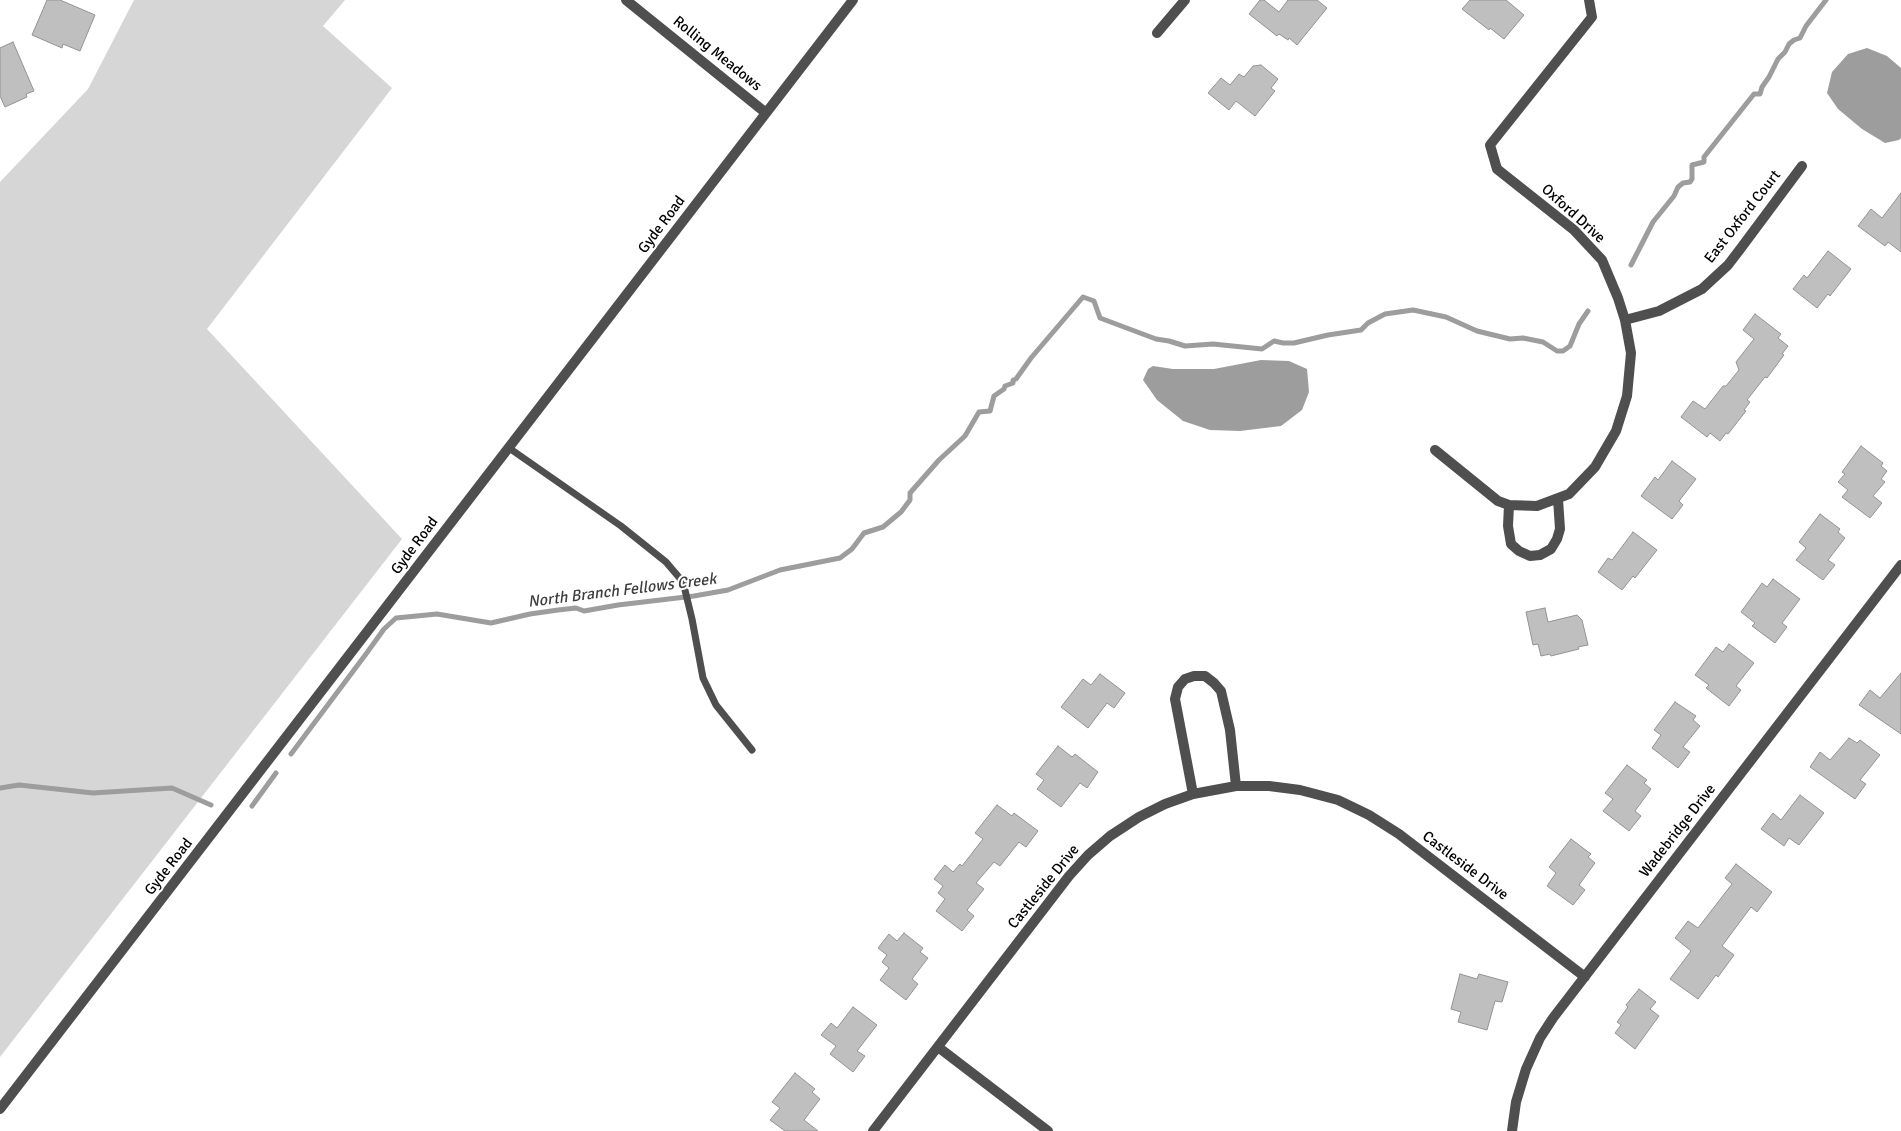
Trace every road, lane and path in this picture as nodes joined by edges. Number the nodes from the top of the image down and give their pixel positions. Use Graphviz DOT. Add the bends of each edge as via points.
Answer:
graph roads {
  1 [pos="626,0"];
  2 [pos="853,0"];
  3 [pos="1185,0"];
  4 [pos="1589,0"];
  5 [pos="1157,33"];
  6 [pos="766,113"];
  7 [pos="1802,166"];
  8 [pos="1625,320"];
  9 [pos="509,448"];
  10 [pos="1435,450"];
  11 [pos="1558,499"];
  12 [pos="1509,505"];
  13 [pos="1901,565"];
  14 [pos="752,750"];
  15 [pos="1236,786"];
  16 [pos="1193,794"];
  17 [pos="1585,976"];
  18 [pos="938,1046"];
  19 [pos="0,1109"];
  20 [pos="873,1131"];
  21 [pos="1048,1131"];
  22 [pos="1512,1131"];
  1 -- 6 [label="street, Rolling Meadows"];
  2 -- 6 [label="street, Gyde Road"];
  3 -- 5 [label="street"];
  4 -- 8 [label="street, Oxford Drive" via="1592,17 1490,145 1497,169 1574,230 1602,260"];
  6 -- 9 [label="street, Gyde Road"];
  7 -- 8 [label="street, East Oxford Court" via="1728,265 1702,289 1659,311"];
  8 -- 11 [label="street, Oxford Drive" via="1631,352 1627,396 1616,430 1595,467 1569,494"];
  9 -- 14 [label="lane" via="621,526 666,562 683,582 703,678 716,704"];
  9 -- 19 [label="street, Gyde Road"];
  10 -- 12 [label="street, Oxford Drive" via="1498,501"];
  11 -- 12 [label="street, Oxford Drive" via="1537,506"];
  11 -- 12 [label="street" via="1560,529 1557,539 1551,549 1540,555 1519,552 1511,544"];
  13 -- 17 [label="street, Wadebridge Drive"];
  15 -- 16 [label="street, Castleside Drive"];
  15 -- 16 [label="street" via="1230,730 1221,691 1204,676 1194,676 1185,679 1175,698"];
  15 -- 17 [label="street, Castleside Drive" via="1300,790 1338,800 1370,815"];
  16 -- 18 [label="street, Castleside Drive" via="1139,817 1088,855"];
  17 -- 22 [label="street, Wadebridge Drive" via="1540,1038 1516,1102"];
  18 -- 20 [label="street, Castleside Drive"];
  18 -- 21 [label="street"];
}
